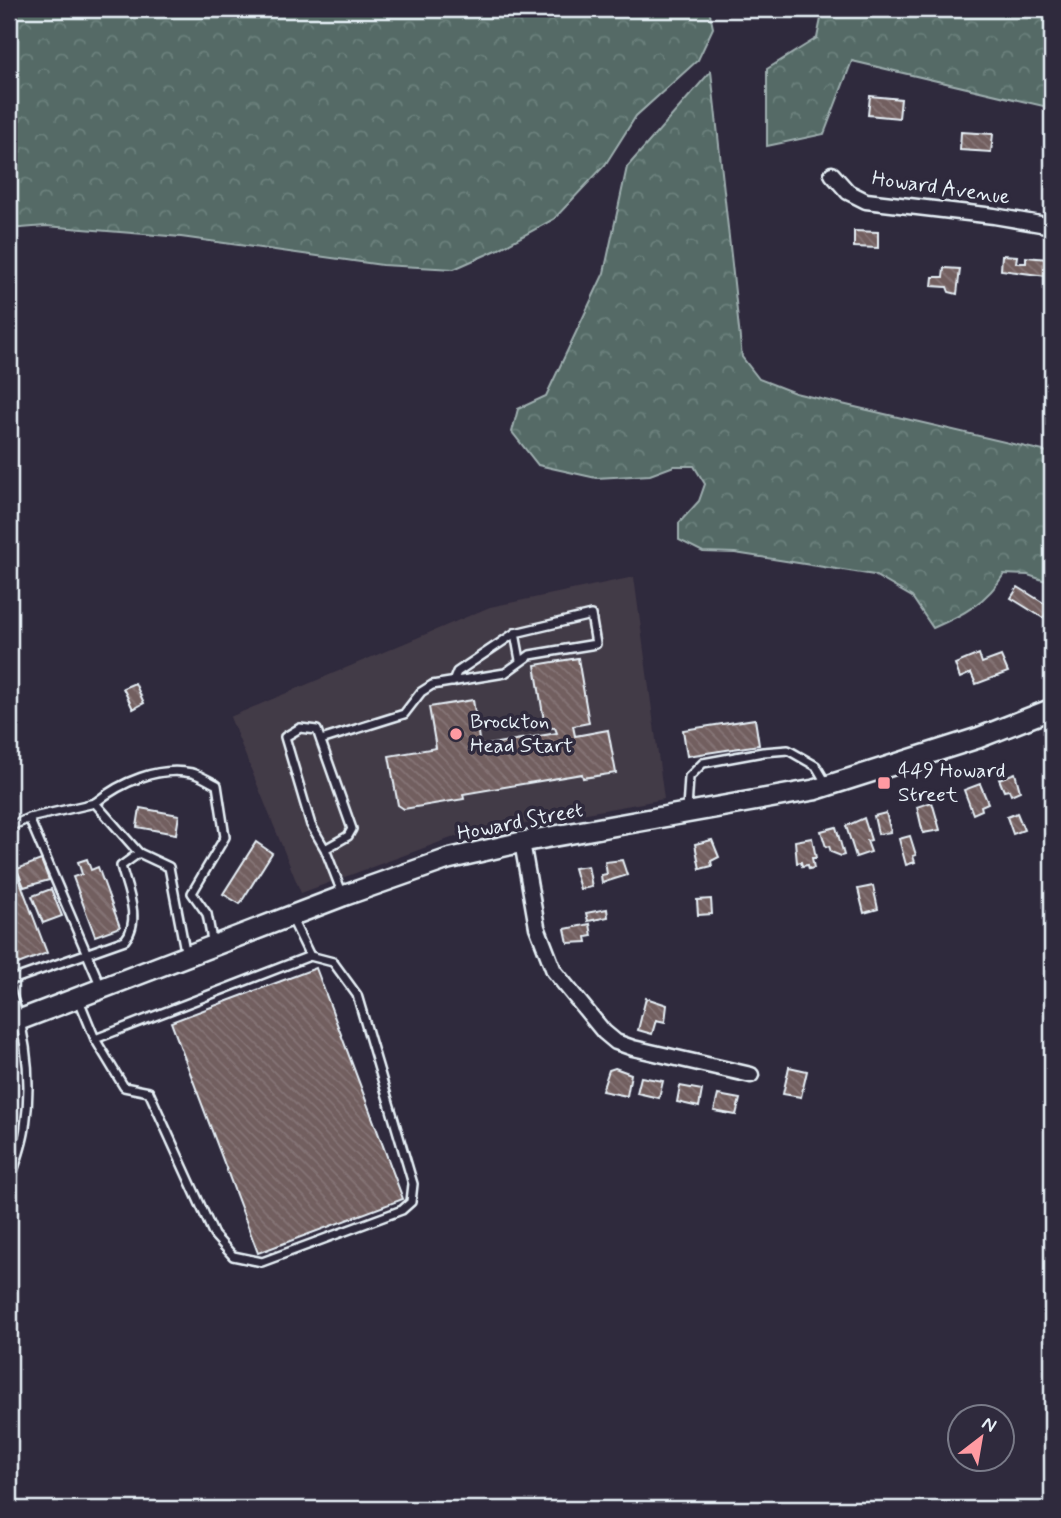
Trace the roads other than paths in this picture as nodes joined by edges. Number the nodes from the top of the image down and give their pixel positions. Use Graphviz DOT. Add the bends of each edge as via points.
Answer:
graph roads {
  1 [pos="832,174"];
  2 [pos="1052,226"];
  3 [pos="514,633"];
  4 [pos="520,660"];
  5 [pos="453,682"];
  6 [pos="1052,709"];
  7 [pos="321,740"];
  8 [pos="827,786"];
  9 [pos="96,803"];
  10 [pos="687,814"];
  11 [pos="29,818"];
  12 [pos="9,827"];
  13 [pos="522,842"];
  14 [pos="324,849"];
  15 [pos="139,853"];
  16 [pos="343,896"];
  17 [pos="291,917"];
  18 [pos="214,946"];
  19 [pos="87,953"];
  20 [pos="186,956"];
  21 [pos="310,956"];
  22 [pos="9,981"];
  23 [pos="9,987"];
  24 [pos="102,988"];
  25 [pos="78,997"];
  26 [pos="15,1021"];
  27 [pos="95,1039"];
  28 [pos="751,1075"];
  29 [pos="9,1185"];
  1 -- 2 [label="street, Howard Avenue" via="848,192 866,201"];
  3 -- 4 [label="lane"];
  3 -- 4 [label="lane" via="591,615 596,644"];
  3 -- 5 [label="lane" via="457,672"];
  4 -- 5 [label="lane" via="505,673"];
  5 -- 7 [label="lane" via="421,692 404,714"];
  6 -- 8 [label="main road, Howard Street"];
  7 -- 14 [label="lane" via="352,829"];
  7 -- 14 [label="lane" via="317,730 300,728 285,737 311,825"];
  8 -- 10 [label="main road, Howard Street"];
  8 -- 10 [label="lane" via="817,766 788,750 763,751 703,763 689,778"];
  9 -- 11 [label="lane"];
  9 -- 15 [label="lane"];
  9 -- 18 [label="lane" via="115,787 152,774 192,773 217,785 225,837 192,893 207,914"];
  10 -- 13 [label="main road, Howard Street"];
  11 -- 12 [label="lane"];
  11 -- 19 [label="lane"];
  13 -- 16 [label="main road, Howard Street" via="448,859"];
  13 -- 28 [label="street" via="543,951 604,1032 633,1048"];
  14 -- 16 [label="lane"];
  15 -- 19 [label="lane" via="121,866 133,930 125,940"];
  15 -- 20 [label="lane" via="169,867"];
  16 -- 17 [label="main road, Howard Street"];
  17 -- 18 [label="main road, Howard Street"];
  17 -- 21 [label="lane"];
  18 -- 20 [label="main road, Howard Street"];
  19 -- 22 [label="lane"];
  19 -- 24 [label="lane"];
  20 -- 24 [label="main road, Howard Street"];
  21 -- 27 [label="lane"];
  21 -- 27 [label="lane" via="333,962 357,995 413,1184 411,1202 402,1210 262,1262 233,1256 214,1235 149,1092 124,1087"];
  23 -- 26 [label="lane"];
  24 -- 25 [label="main road, Howard Street"];
  25 -- 26 [label="main road, Howard Street"];
  25 -- 27 [label="lane"];
  26 -- 29 [label="lane" via="28,1077 25,1129"];
}
